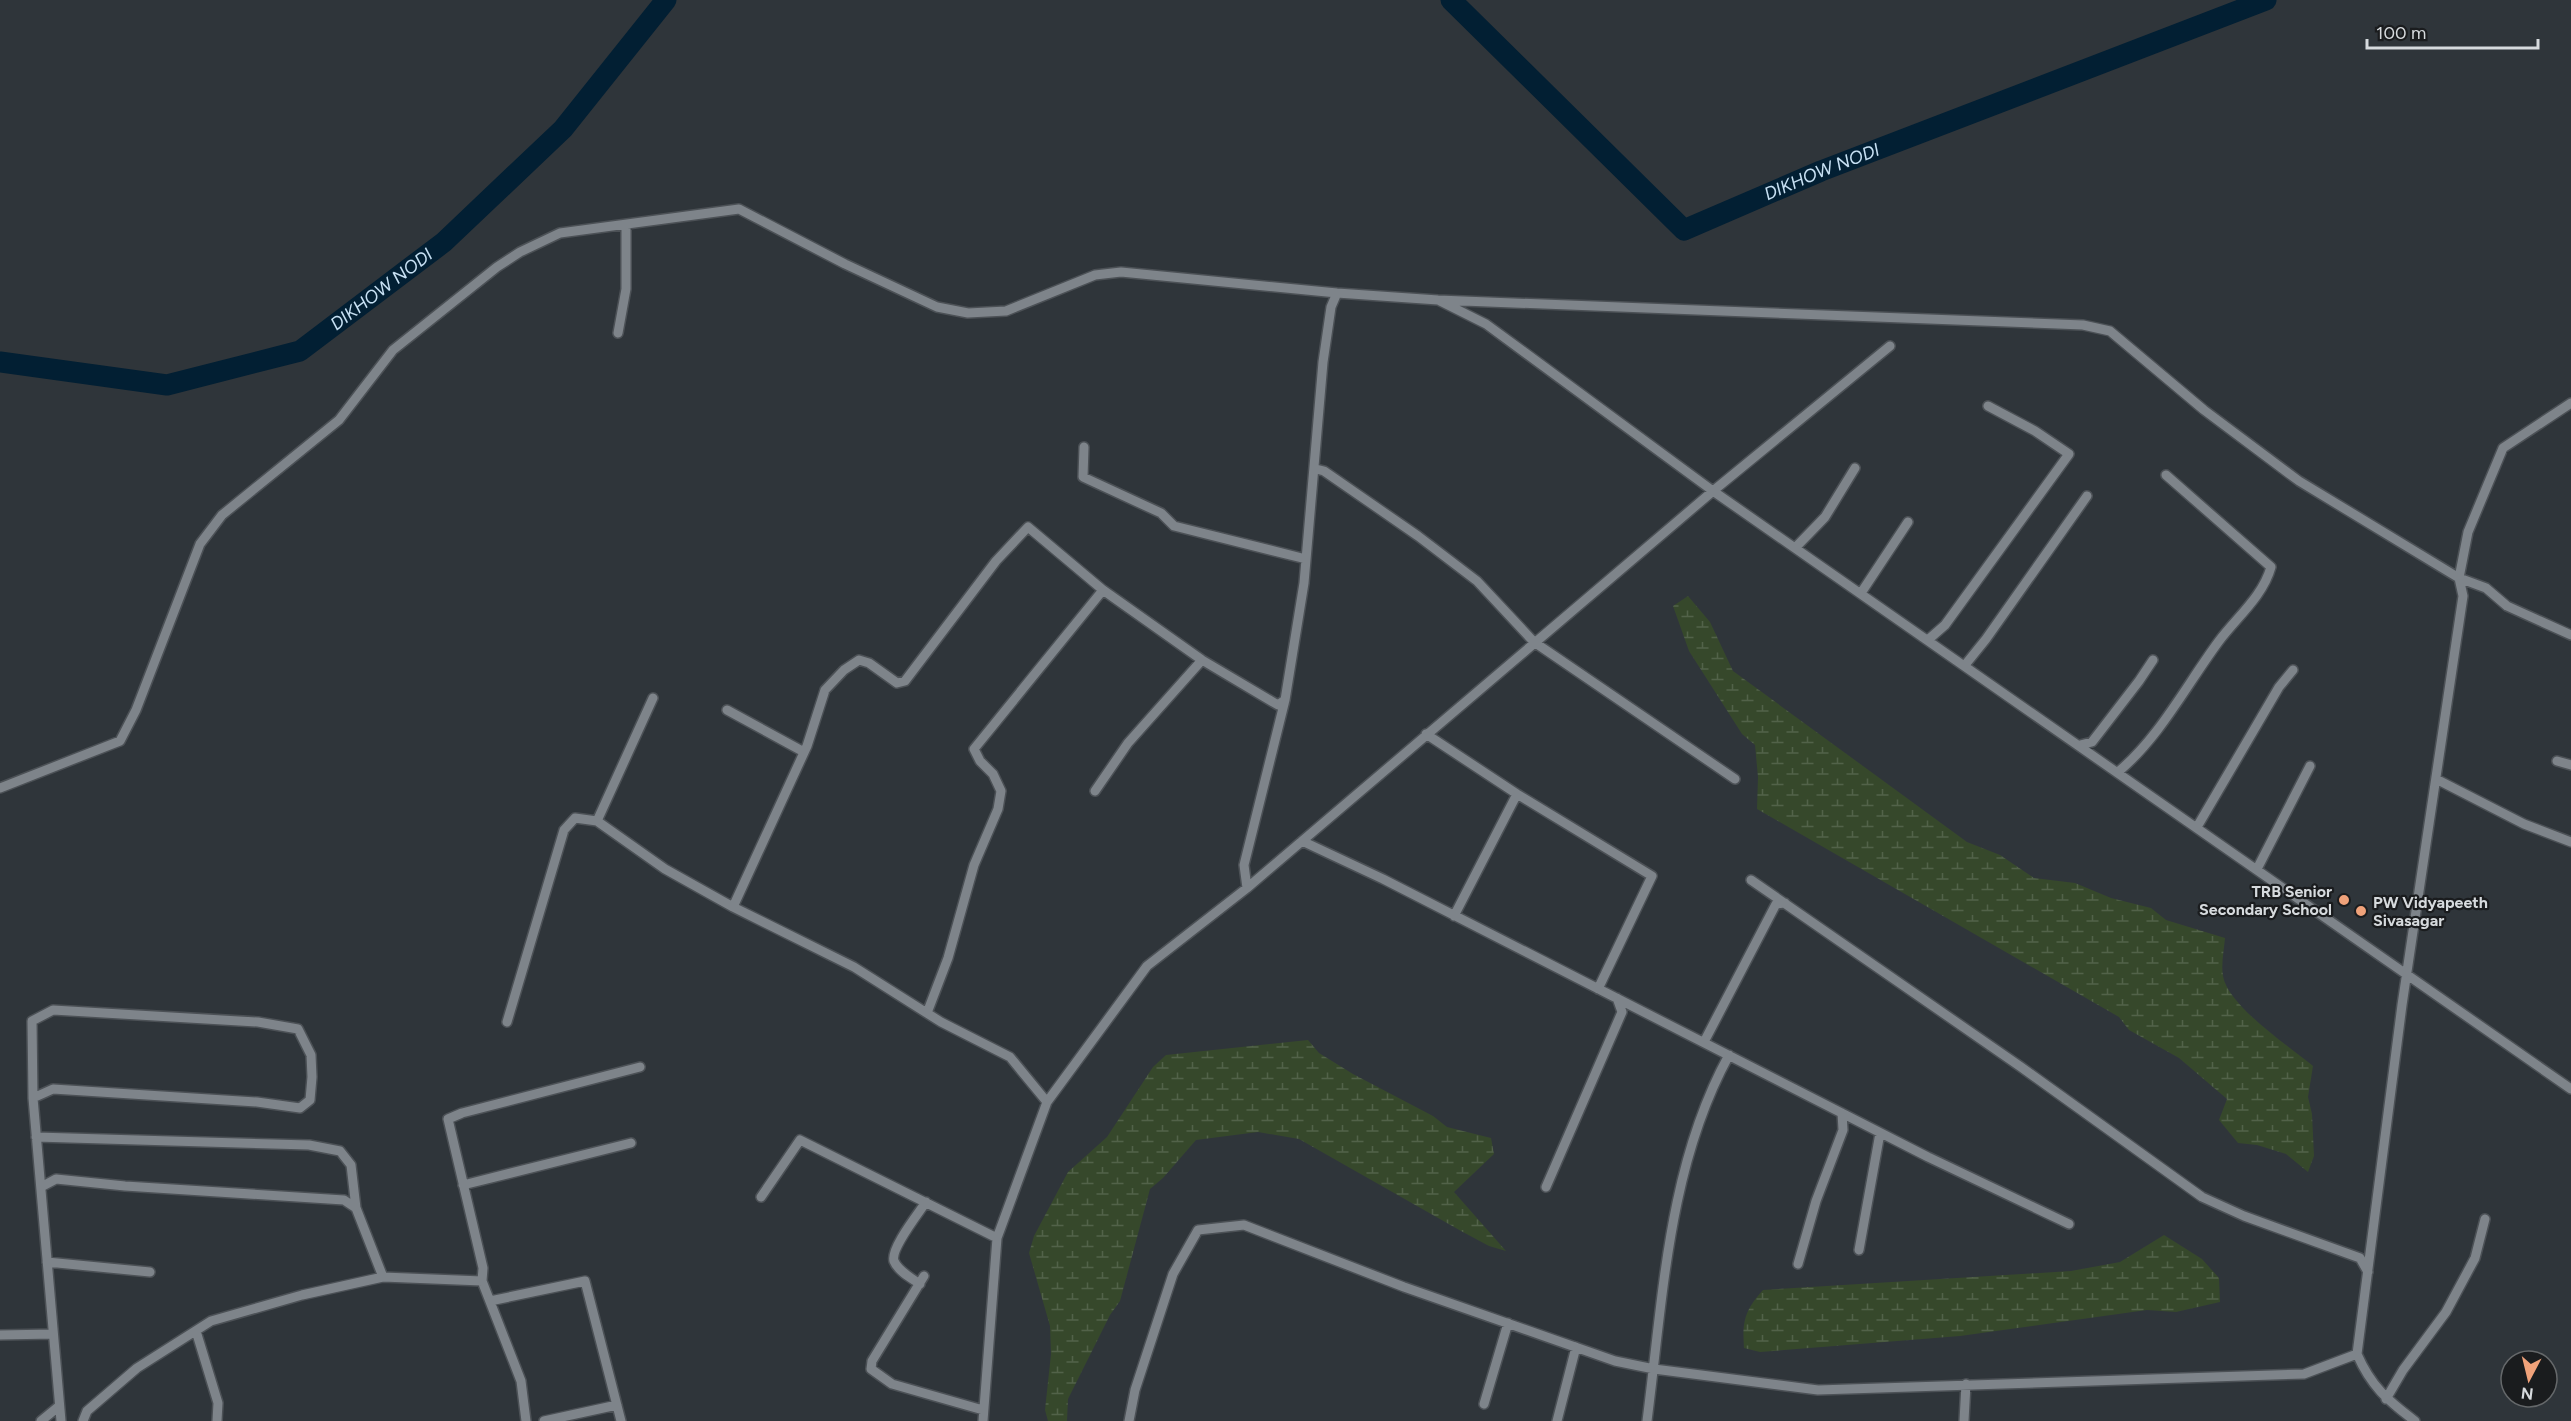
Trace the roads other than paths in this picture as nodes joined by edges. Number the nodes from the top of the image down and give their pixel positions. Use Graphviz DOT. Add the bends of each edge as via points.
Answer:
graph roads {
  1 [pos="626,225"];
  2 [pos="1336,292"];
  3 [pos="1438,300"];
  4 [pos="618,333"];
  5 [pos="1890,346"];
  6 [pos="2571,403"];
  7 [pos="1988,406"];
  8 [pos="1084,447"];
  9 [pos="1855,468"];
  10 [pos="1316,469"];
  11 [pos="2166,475"];
  12 [pos="1713,491"];
  13 [pos="2087,496"];
  14 [pos="1908,522"];
  15 [pos="1795,548"];
  16 [pos="1306,559"];
  17 [pos="2459,578"];
  18 [pos="1103,590"];
  19 [pos="1861,593"];
  20 [pos="2571,635"];
  21 [pos="1929,639"];
  22 [pos="1534,642"];
  23 [pos="1202,660"];
  24 [pos="2153,660"];
  25 [pos="1965,665"];
  26 [pos="2293,670"];
  27 [pos="653,698"];
  28 [pos="1285,700"];
  29 [pos="728,710"];
  30 [pos="1426,734"];
  31 [pos="2080,745"];
  32 [pos="804,752"];
  33 [pos="2557,761"];
  34 [pos="2571,765"];
  35 [pos="2310,766"];
  36 [pos="2118,772"];
  37 [pos="1735,779"];
  38 [pos="2436,779"];
  39 [pos="0,788"];
  40 [pos="1095,791"];
  41 [pos="1517,794"];
  42 [pos="597,821"];
  43 [pos="2197,827"];
  44 [pos="1302,841"];
  45 [pos="2571,842"];
  46 [pos="2257,869"];
  47 [pos="1751,880"];
  48 [pos="1247,888"];
  49 [pos="1785,903"];
  50 [pos="733,907"];
  51 [pos="1454,915"];
  52 [pos="2407,975"];
  53 [pos="1598,989"];
  54 [pos="1617,998"];
  55 [pos="927,1013"];
  56 [pos="507,1022"];
  57 [pos="1704,1042"];
  58 [pos="1729,1055"];
  59 [pos="640,1067"];
  60 [pos="2571,1089"];
  61 [pos="33,1098"];
  62 [pos="1047,1102"];
  63 [pos="1842,1113"];
  64 [pos="1880,1133"];
  65 [pos="36,1137"];
  66 [pos="631,1143"];
  67 [pos="463,1185"];
  68 [pos="41,1187"];
  69 [pos="1546,1187"];
  70 [pos="761,1197"];
  71 [pos="926,1202"];
  72 [pos="356,1208"];
  73 [pos="2485,1219"];
  74 [pos="2069,1224"];
  75 [pos="997,1238"];
  76 [pos="1859,1250"];
  77 [pos="47,1262"];
  78 [pos="1798,1264"];
  79 [pos="150,1272"];
  80 [pos="2368,1272"];
  81 [pos="383,1277"];
  82 [pos="482,1281"];
  83 [pos="490,1301"];
  84 [pos="1508,1323"];
  85 [pos="196,1331"];
  86 [pos="52,1334"];
  87 [pos="0,1335"];
  88 [pos="1576,1347"];
  89 [pos="2356,1354"];
  90 [pos="1654,1370"];
  91 [pos="1966,1384"];
  92 [pos="2386,1399"];
  93 [pos="1484,1404"];
  94 [pos="617,1405"];
  95 [pos="58,1407"];
  96 [pos="983,1410"];
  97 [pos="41,1421"];
  98 [pos="61,1421"];
  99 [pos="83,1421"];
  100 [pos="217,1421"];
  101 [pos="526,1421"];
  102 [pos="544,1421"];
  103 [pos="621,1421"];
  104 [pos="983,1421"];
  105 [pos="1129,1421"];
  106 [pos="1557,1421"];
  107 [pos="1647,1421"];
  108 [pos="1964,1421"];
  109 [pos="2415,1421"];
  1 -- 2 [label="street" via="739,209 937,307 968,313 1006,311 1095,275 1121,272"];
  1 -- 4 [label="street" via="626,289"];
  1 -- 39 [label="street" via="560,232 520,252 393,350 339,420 222,516 200,544 136,710 120,741"];
  2 -- 3 [label="street"];
  2 -- 10 [label="street" via="1323,362"];
  3 -- 12 [label="street" via="1486,324"];
  3 -- 17 [label="street" via="2082,325 2110,331 2204,410 2299,481"];
  5 -- 12 [label="street"];
  6 -- 17 [label="street" via="2503,448 2468,532"];
  7 -- 21 [label="street" via="2069,454 1945,625"];
  8 -- 16 [label="street" via="1083,477 1161,513 1174,526"];
  9 -- 15 [label="street" via="1825,517"];
  10 -- 16 [label="street"];
  10 -- 22 [label="street" via="1418,536 1477,581"];
  11 -- 36 [label="street" via="2271,567 2267,582 2137,756"];
  12 -- 15 [label="street"];
  12 -- 22 [label="street"];
  13 -- 25 [label="street"];
  14 -- 19 [label="street"];
  15 -- 19 [label="street"];
  16 -- 28 [label="street"];
  17 -- 20 [label="street" via="2486,588 2507,606"];
  17 -- 38 [label="street" via="2463,596"];
  18 -- 23 [label="street"];
  18 -- 32 [label="street" via="1028,527 996,561 905,681 897,683 859,660 828,686"];
  18 -- 55 [label="street" via="974,749 1000,791 998,809 974,865 948,958"];
  19 -- 21 [label="street"];
  21 -- 25 [label="street"];
  22 -- 30 [label="street"];
  22 -- 37 [label="street"];
  23 -- 28 [label="street" via="1278,705"];
  23 -- 40 [label="street" via="1128,743"];
  24 -- 31 [label="street" via="2092,742"];
  25 -- 31 [label="street"];
  26 -- 43 [label="street" via="2279,687"];
  27 -- 42 [label="street"];
  28 -- 48 [label="street" via="1244,865"];
  29 -- 32 [label="street"];
  30 -- 41 [label="street"];
  30 -- 44 [label="street"];
  31 -- 36 [label="street"];
  32 -- 50 [label="street"];
  33 -- 34 [label="street"];
  35 -- 46 [label="street"];
  36 -- 43 [label="street"];
  38 -- 45 [label="street" via="2524,824"];
  38 -- 52 [label="street"];
  41 -- 51 [label="street"];
  41 -- 53 [label="street" via="1652,876"];
  42 -- 50 [label="street" via="665,869"];
  42 -- 56 [label="street" via="575,818 564,830"];
  43 -- 46 [label="street"];
  44 -- 48 [label="street"];
  44 -- 51 [label="street"];
  46 -- 52 [label="street"];
  47 -- 49 [label="street"];
  48 -- 62 [label="street" via="1147,966"];
  49 -- 57 [label="street" via="1776,904"];
  49 -- 80 [label="street" via="2202,1197 2360,1258"];
  50 -- 55 [label="street" via="854,967"];
  51 -- 53 [label="street"];
  52 -- 60 [label="street"];
  52 -- 80 [label="street"];
  53 -- 54 [label="street"];
  54 -- 57 [label="street"];
  54 -- 69 [label="street" via="1622,1012"];
  55 -- 62 [label="street" via="1010,1056"];
  57 -- 58 [label="street"];
  58 -- 63 [label="street"];
  58 -- 90 [label="street" via="1702,1112 1683,1173"];
  59 -- 67 [label="street" via="448,1119"];
  61 -- 61 [label="street" via="32,1022 53,1010 258,1022 298,1029 311,1055 310,1100 300,1108 53,1089"];
  61 -- 65 [label="street"];
  62 -- 75 [label="street"];
  63 -- 64 [label="street"];
  63 -- 78 [label="street" via="1843,1130"];
  64 -- 74 [label="street"];
  64 -- 76 [label="street"];
  65 -- 68 [label="street"];
  65 -- 72 [label="street" via="309,1145 340,1151 351,1166"];
  66 -- 67 [label="street"];
  67 -- 82 [label="street" via="483,1268"];
  68 -- 72 [label="street" via="56,1179 344,1200"];
  68 -- 77 [label="street"];
  70 -- 71 [label="street" via="800,1140"];
  71 -- 75 [label="street"];
  71 -- 96 [label="street" via="895,1250 894,1260 899,1269 922,1280 872,1361 871,1369 892,1384"];
  72 -- 81 [label="street"];
  73 -- 92 [label="street" via="2475,1258 2446,1312"];
  75 -- 96 [label="street"];
  77 -- 79 [label="street"];
  77 -- 86 [label="street"];
  80 -- 89 [label="street"];
  81 -- 82 [label="street"];
  81 -- 85 [label="street" via="302,1295 211,1322"];
  82 -- 83 [label="street"];
  83 -- 94 [label="street" via="585,1281"];
  83 -- 101 [label="street" via="521,1381"];
  84 -- 88 [label="street"];
  84 -- 93 [label="street"];
  84 -- 105 [label="street" via="1244,1225 1198,1230 1173,1274"];
  85 -- 99 [label="street" via="137,1368 87,1411"];
  85 -- 100 [label="street" via="218,1403"];
  86 -- 87 [label="street"];
  86 -- 95 [label="street"];
  88 -- 90 [label="street"];
  88 -- 106 [label="street"];
  89 -- 91 [label="street" via="2304,1374"];
  89 -- 92 [label="street" via="2367,1378"];
  90 -- 91 [label="street" via="1818,1390"];
  90 -- 107 [label="street"];
  91 -- 108 [label="street"];
  92 -- 109 [label="street"];
  94 -- 102 [label="street"];
  94 -- 103 [label="street"];
  95 -- 97 [label="street"];
  95 -- 98 [label="street"];
  96 -- 104 [label="street"];
}
